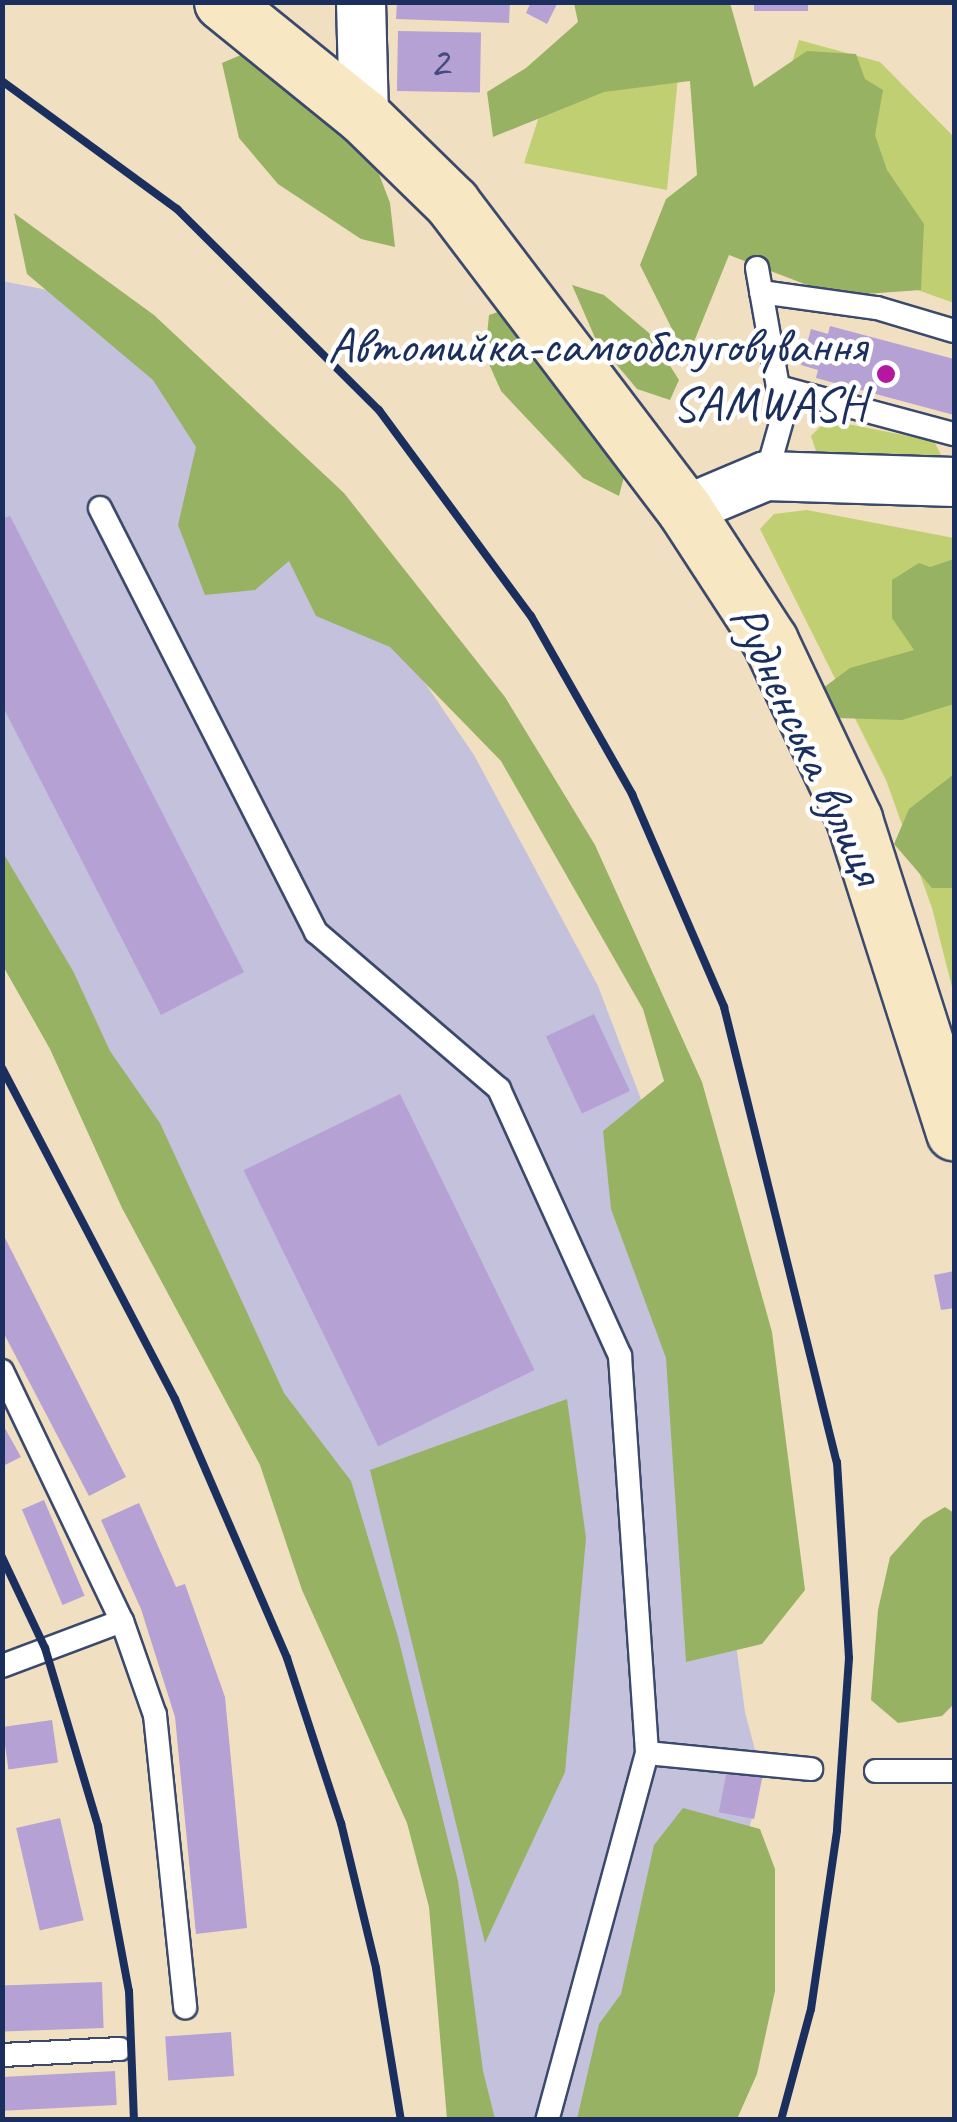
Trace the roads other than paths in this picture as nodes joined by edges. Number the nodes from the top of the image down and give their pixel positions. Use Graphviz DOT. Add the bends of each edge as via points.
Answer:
graph roads {
  1 [pos="222,2"];
  2 [pos="361,2"];
  3 [pos="364,116"];
  4 [pos="757,268"];
  5 [pos="761,292"];
  6 [pos="954,330"];
  7 [pos="778,388"];
  8 [pos="954,434"];
  9 [pos="766,476"];
  10 [pos="954,482"];
  11 [pos="100,508"];
  12 [pos="685,510"];
  13 [pos="954,1132"];
  14 [pos="2,1372"];
  15 [pos="122,1622"];
  16 [pos="2,1666"];
  17 [pos="647,1754"];
  18 [pos="811,1770"];
  19 [pos="876,1771"];
  20 [pos="954,1771"];
  21 [pos="186,2007"];
  22 [pos="120,2049"];
  23 [pos="2,2056"];
  24 [pos="547,2120"];
  1 -- 3 [label="street, Рудненська вулиця"];
  2 -- 3 [label="street"];
  3 -- 12 [label="street, Рудненська вулиця" via="452,202"];
  4 -- 5 [label="lane"];
  5 -- 6 [label="lane" via="877,308"];
  5 -- 7 [label="lane"];
  7 -- 8 [label="lane"];
  7 -- 9 [label="lane" via="783,416"];
  9 -- 10 [label="street"];
  9 -- 12 [label="street"];
  11 -- 17 [label="lane" via="316,932 499,1089 620,1356"];
  12 -- 13 [label="street, Рудненська вулиця" via="770,641 854,819"];
  14 -- 15 [label="lane"];
  15 -- 16 [label="lane"];
  15 -- 21 [label="lane" via="155,1715"];
  17 -- 18 [label="lane"];
  17 -- 24 [label="lane"];
  19 -- 20 [label="lane"];
  22 -- 23 [label="lane"];
}
